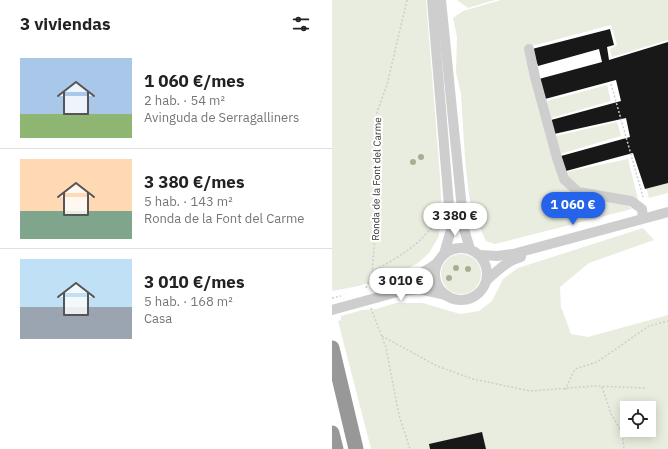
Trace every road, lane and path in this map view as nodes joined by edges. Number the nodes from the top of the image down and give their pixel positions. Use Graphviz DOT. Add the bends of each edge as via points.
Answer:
graph roads {
  1 [pos="408,0"];
  2 [pos="432,0"];
  3 [pos="442,0"];
  4 [pos="529,49"];
  5 [pos="612,84"];
  6 [pos="647,202"];
  7 [pos="668,212"];
  8 [pos="668,217"];
  9 [pos="643,218"];
  10 [pos="445,222"];
  11 [pos="470,249"];
  12 [pos="444,254"];
  13 [pos="480,255"];
  14 [pos="437,263"];
  15 [pos="372,271"];
  16 [pos="487,280"];
  17 [pos="366,288"];
  18 [pos="341,296"];
  19 [pos="446,296"];
  20 [pos="332,298"];
  21 [pos="355,300"];
  22 [pos="332,303"];
  23 [pos="371,306"];
  24 [pos="332,310"];
  25 [pos="668,321"];
  26 [pos="382,336"];
  27 [pos="332,348"];
  28 [pos="602,386"];
  29 [pos="646,388"];
  30 [pos="565,390"];
  31 [pos="332,433"];
  32 [pos="336,449"];
  33 [pos="356,449"];
  34 [pos="410,449"];
  35 [pos="624,449"];
  1 -- 15 [label="path, Ronda de la Font del Carme" via="387,86 377,112 375,138 378,164"];
  2 -- 12 [label="street" via="451,230"];
  3 -- 11 [label="street" via="464,224"];
  4 -- 9 [label="street" via="564,180 578,192 631,201 642,209"];
  5 -- 6 [label="path" via="643,198"];
  7 -- 9 [label="street"];
  8 -- 16 [label="street" via="514,259 500,267"];
  9 -- 13 [label="street" via="513,254"];
  10 -- 15 [label="path" via="436,224 417,243"];
  11 -- 12 [label="street" via="457,248"];
  11 -- 13 [label="street"];
  12 -- 14 [label="street"];
  13 -- 16 [label="street" via="486,267"];
  14 -- 19 [label="street" via="436,281"];
  14 -- 21 [label="street" via="413,278"];
  15 -- 17 [label="path, Ronda de la Font del Carme"];
  16 -- 19 [label="street" via="481,292 472,298 458,300"];
  18 -- 20 [label="path"];
  19 -- 21 [label="street" via="419,289"];
  21 -- 22 [label="street"];
  21 -- 24 [label="street"];
  23 -- 26 [label="path"];
  25 -- 30 [label="path" via="649,326 597,362 575,369"];
  26 -- 30 [label="path" via="437,366 473,379 530,391"];
  26 -- 34 [label="path" via="399,415"];
  27 -- 33 [label="highway"];
  28 -- 29 [label="path"];
  28 -- 30 [label="path"];
  28 -- 35 [label="path" via="611,414 622,432"];
  31 -- 32 [label="highway"];
}
